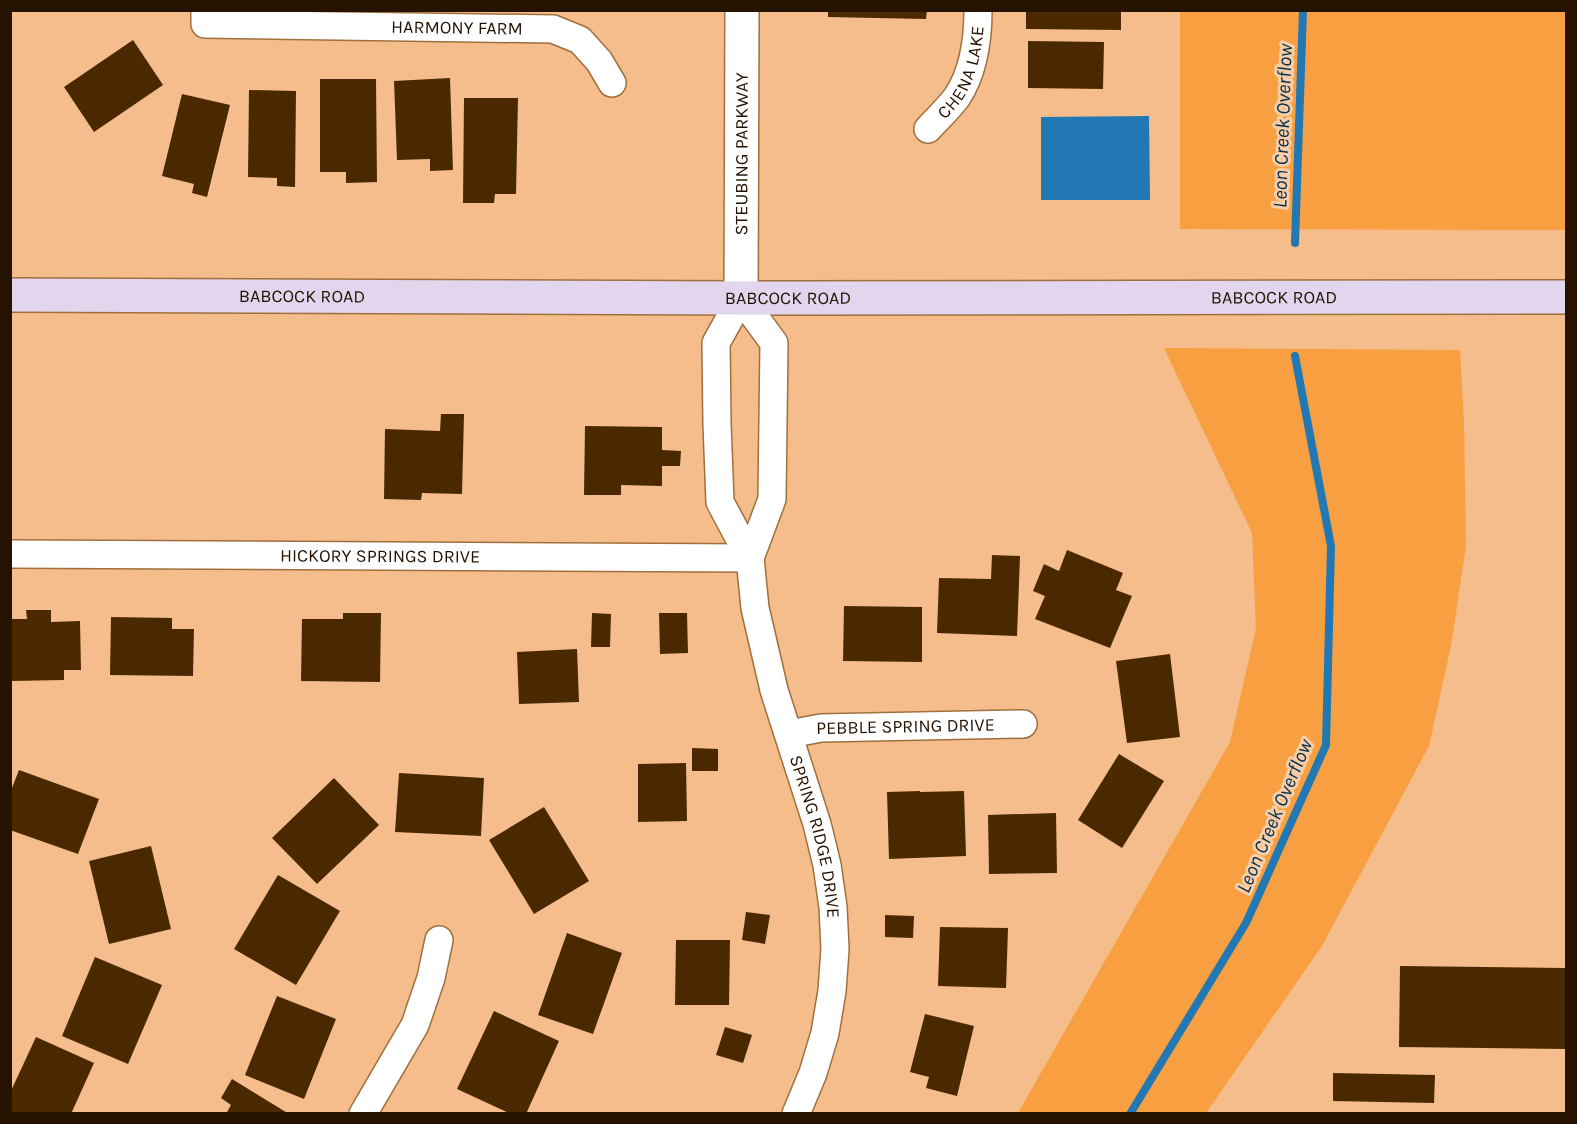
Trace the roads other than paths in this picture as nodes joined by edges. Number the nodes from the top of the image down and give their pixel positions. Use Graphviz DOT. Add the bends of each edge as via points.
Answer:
graph roads {
  1 [pos="742,10"];
  2 [pos="978,10"];
  3 [pos="205,17"];
  4 [pos="612,83"];
  5 [pos="928,129"];
  6 [pos="10,295"];
  7 [pos="1566,297"];
  8 [pos="741,298"];
  9 [pos="10,554"];
  10 [pos="750,558"];
  11 [pos="1023,724"];
  12 [pos="789,734"];
  13 [pos="439,940"];
  14 [pos="363,1113"];
  15 [pos="796,1113"];
  1 -- 8 [label="street, STEUBING PARKWAY"];
  2 -- 5 [label="street, CHENA LAKE" via="978,31 968,76 957,97"];
  3 -- 4 [label="street, HARMONY FARM" via="553,29 580,40"];
  6 -- 8 [label="main road, BABCOCK ROAD"];
  7 -- 8 [label="main road, BABCOCK ROAD"];
  8 -- 10 [label="street, SPRING RIDGE DRIVE" via="716,343 717,424 720,502"];
  8 -- 10 [label="street, SPRING RIDGE DRIVE" via="774,343 772,499"];
  9 -- 10 [label="street, HICKORY SPRINGS DRIVE"];
  10 -- 12 [label="street, SPRING RIDGE DRIVE" via="755,608 774,690"];
  11 -- 12 [label="street, PEBBLE SPRING DRIVE" via="820,728"];
  12 -- 15 [label="street, SPRING RIDGE DRIVE" via="827,865 835,949 825,1032"];
  13 -- 14 [label="street" via="415,1025"];
}
